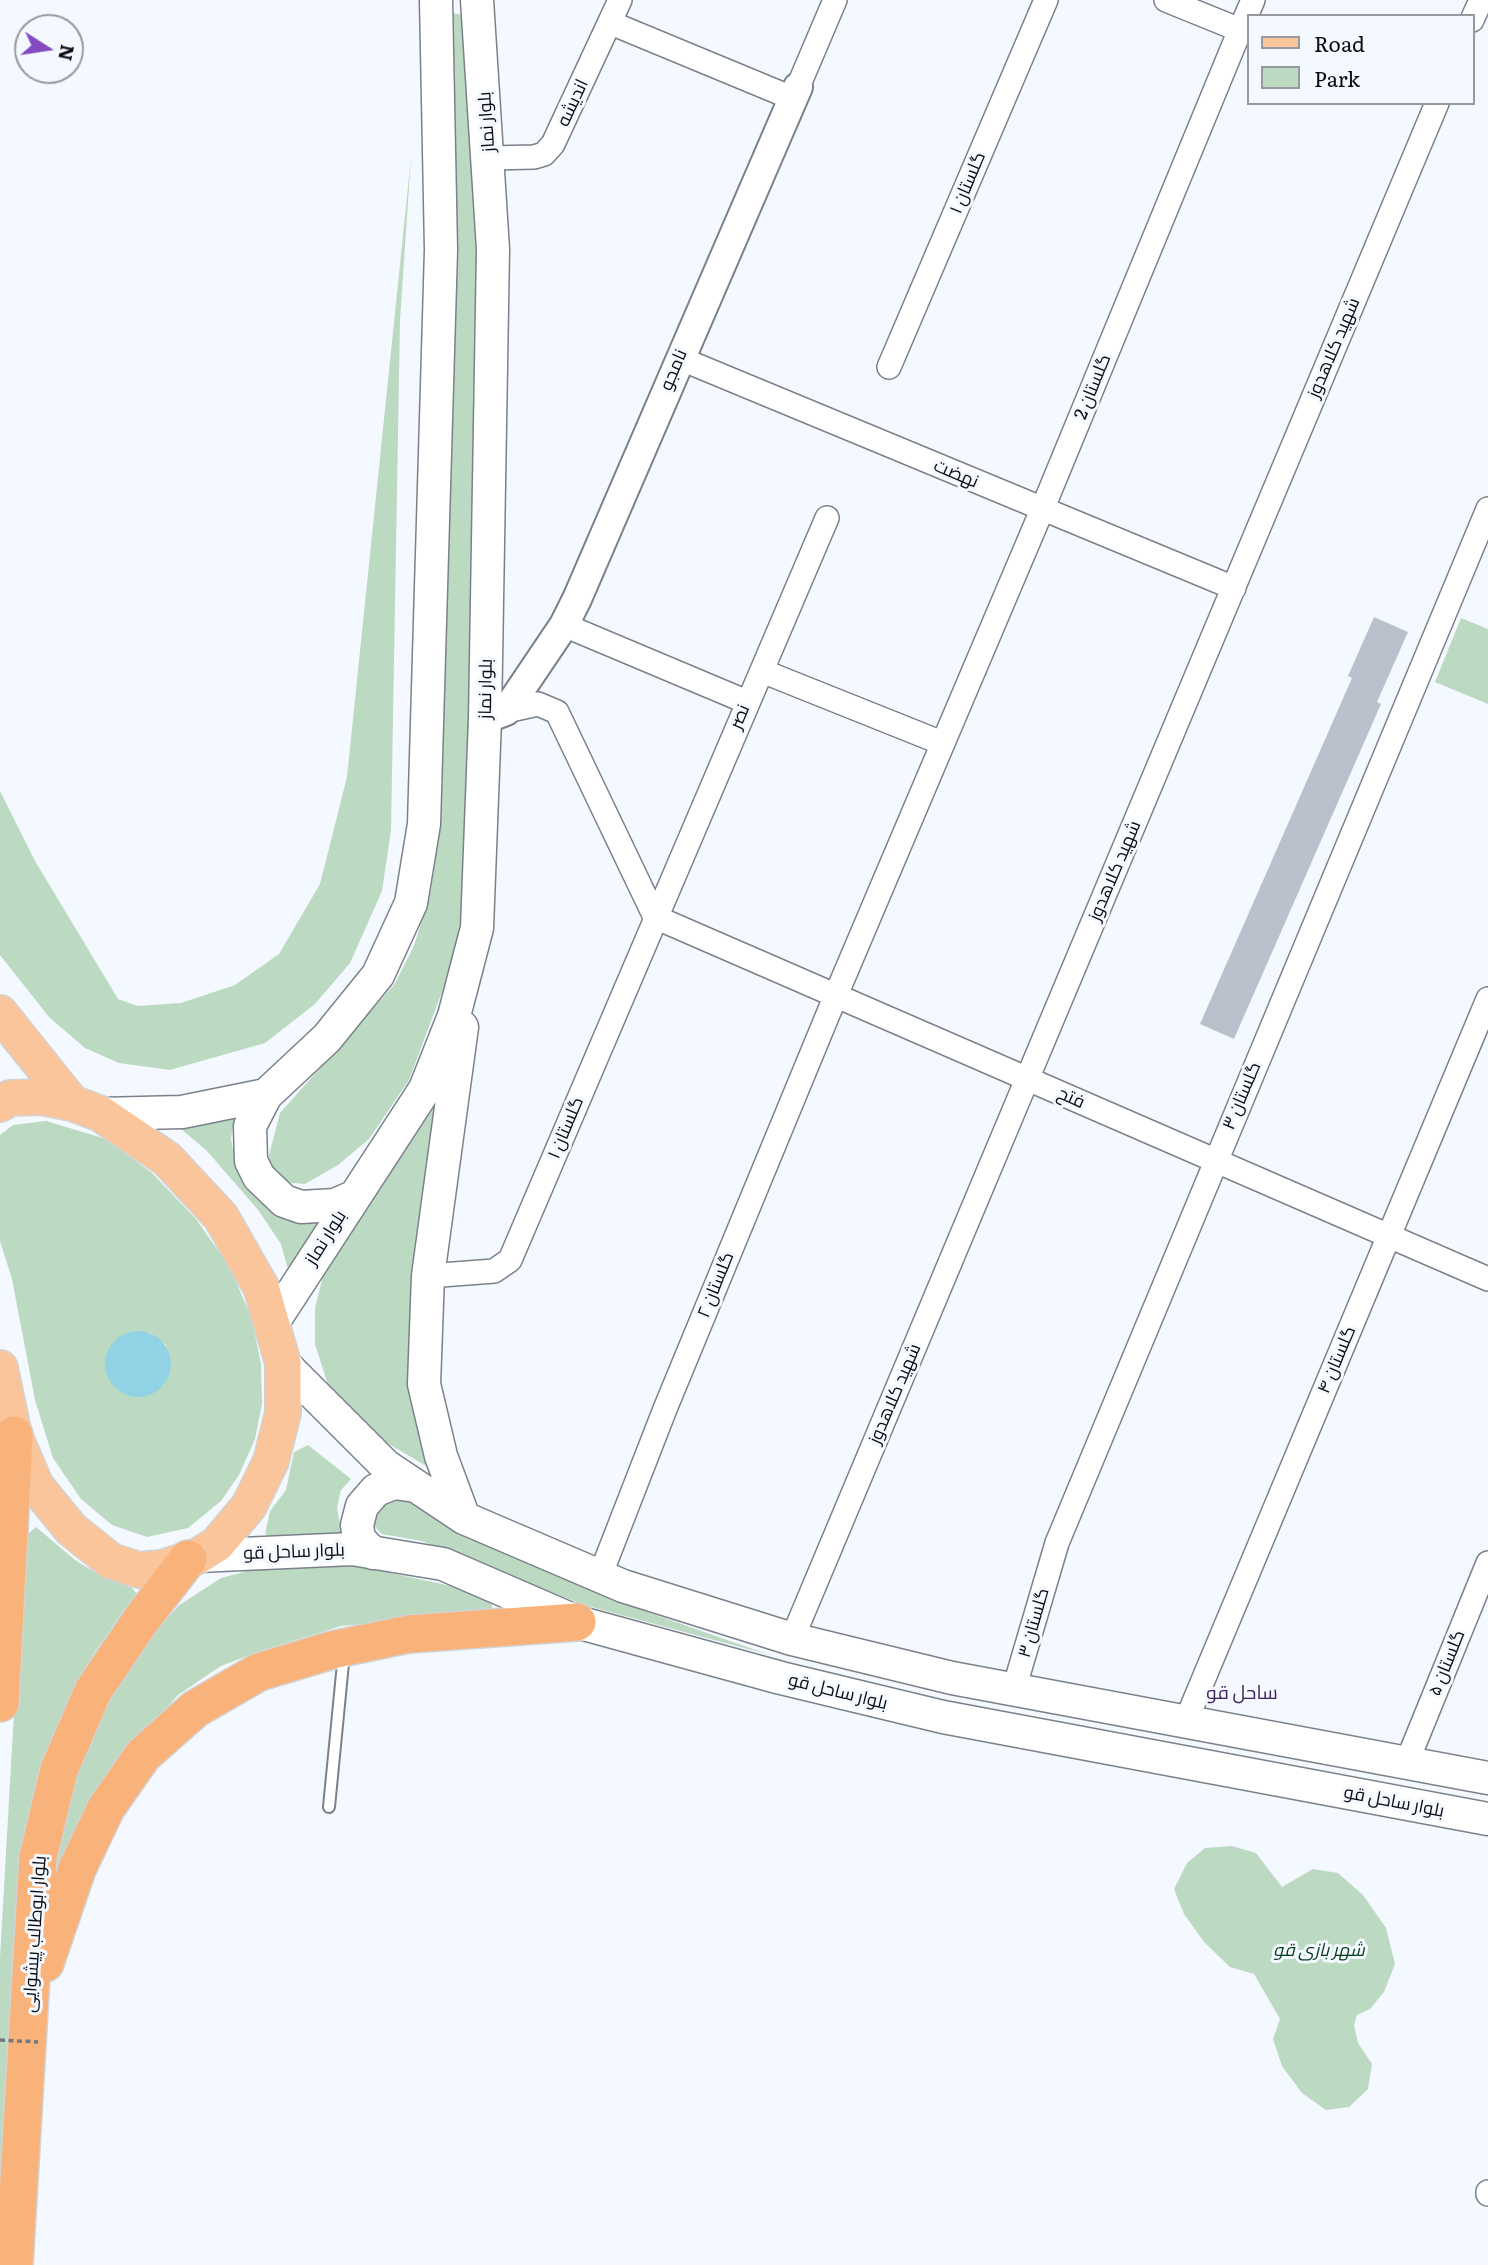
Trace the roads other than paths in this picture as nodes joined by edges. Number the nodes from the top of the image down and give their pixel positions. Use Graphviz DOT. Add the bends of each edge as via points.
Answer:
graph roads {
  1 [pos="436,0"];
  2 [pos="478,0"];
  3 [pos="620,0"];
  4 [pos="835,0"];
  5 [pos="1046,0"];
  6 [pos="1166,0"];
  7 [pos="1246,16"];
  8 [pos="611,23"];
  9 [pos="1240,30"];
  10 [pos="795,93"];
  11 [pos="1436,105"];
  12 [pos="490,158"];
  13 [pos="679,358"];
  14 [pos="890,367"];
  15 [pos="1488,509"];
  16 [pos="1042,510"];
  17 [pos="827,518"];
  18 [pos="1234,588"];
  19 [pos="564,625"];
  20 [pos="762,671"];
  21 [pos="747,702"];
  22 [pos="496,715"];
  23 [pos="942,743"];
  24 [pos="655,917"];
  25 [pos="477,928"];
  26 [pos="836,995"];
  27 [pos="1488,999"];
  28 [pos="0,1013"];
  29 [pos="1028,1079"];
  30 [pos="266,1095"];
  31 [pos="0,1104"];
  32 [pos="87,1108"];
  33 [pos="1215,1160"];
  34 [pos="351,1198"];
  35 [pos="1388,1236"];
  36 [pos="428,1276"];
  37 [pos="1488,1279"];
  38 [pos="272,1324"];
  39 [pos="283,1363"];
  40 [pos="0,1368"];
  41 [pos="14,1435"];
  42 [pos="416,1486"];
  43 [pos="464,1518"];
  44 [pos="373,1553"];
  45 [pos="193,1558"];
  46 [pos="1488,1563"];
  47 [pos="600,1576"];
  48 [pos="578,1622"];
  49 [pos="792,1639"];
  50 [pos="345,1647"];
  51 [pos="1014,1689"];
  52 [pos="0,1703"];
  53 [pos="1186,1721"];
  54 [pos="1407,1762"];
  55 [pos="1488,1778"];
  56 [pos="329,1807"];
  57 [pos="1488,1819"];
  58 [pos="30,2007"];
  59 [pos="14,2265"];
  1 -- 30 [label="main road" via="441,250 424,824 411,903 378,975 327,1038"];
  2 -- 12 [label="main road, بلوار نماز"];
  3 -- 8 [label="street, اندیشه"];
  4 -- 10 [label="street, نامجو"];
  5 -- 14 [label="street, گلستان ۱"];
  6 -- 9 [label="street"];
  7 -- 9 [label="street, گلستان 2"];
  8 -- 10 [label="street"];
  8 -- 12 [label="street, اندیشه" via="554,144 534,157"];
  9 -- 16 [label="street, گلستان 2"];
  10 -- 13 [label="street, نامجو"];
  11 -- 18 [label="street, شهید کلاهدوز"];
  12 -- 22 [label="main road, بلوار نماز"];
  13 -- 16 [label="street, نهضت"];
  13 -- 19 [label="street, نامجو"];
  15 -- 33 [label="street, گلستان ۳"];
  16 -- 18 [label="street, نهضت"];
  16 -- 23 [label="street, گلستان 2"];
  17 -- 20 [label="street, نصر"];
  18 -- 29 [label="street, شهید کلاهدوز"];
  19 -- 21 [label="street"];
  19 -- 22 [label="street, نامجو"];
  20 -- 21 [label="street, نصر"];
  20 -- 23 [label="street"];
  21 -- 24 [label="street, نصر"];
  22 -- 24 [label="street" via="538,704 557,712"];
  22 -- 25 [label="main road, بلوار نماز"];
  23 -- 26 [label="street, گلستان ۲"];
  24 -- 26 [label="street, فتح"];
  24 -- 36 [label="street, گلستان ۱" via="510,1259 494,1271"];
  25 -- 34 [label="main road, بلوار نماز" via="454,1016 425,1089"];
  25 -- 36 [label="main road"];
  26 -- 29 [label="street, فتح"];
  26 -- 47 [label="street, گلستان ۲"];
  27 -- 35 [label="street, گلستان ۴"];
  28 -- 32 [label="main road"];
  29 -- 33 [label="street, فتح"];
  29 -- 49 [label="street, شهید کلاهدوز"];
  30 -- 32 [label="main road" via="182,1112"];
  30 -- 34 [label="main road" via="250,1126 251,1161 258,1177 284,1200 301,1207 318,1208"];
  31 -- 32 [label="main road" via="10,1098 42,1097"];
  32 -- 38 [label="main road" via="167,1159 221,1217 261,1287"];
  33 -- 35 [label="street, فتح"];
  33 -- 51 [label="street, گلستان ۳" via="1057,1543"];
  34 -- 38 [label="main road, بلوار نماز"];
  35 -- 37 [label="street, فتح"];
  35 -- 53 [label="street, گلستان ۴"];
  36 -- 43 [label="main road" via="424,1384 441,1455"];
  38 -- 39 [label="main road"];
  39 -- 42 [label="main road" via="386,1466"];
  39 -- 45 [label="main road" via="283,1413 271,1461 249,1506 218,1544"];
  40 -- 41 [label="main road"];
  41 -- 45 [label="main road" via="37,1486 71,1529 111,1561 139,1570"];
  41 -- 52 [label="highway"];
  42 -- 43 [label="main road"];
  42 -- 44 [label="main road" via="385,1486 362,1506 359,1539"];
  43 -- 47 [label="main road"];
  44 -- 45 [label="main road, بلوار ساحل قو" via="352,1549"];
  44 -- 48 [label="main road, بلوار ساحل قو" via="443,1564"];
  45 -- 58 [label="highway, بلوار ابوطالب پیشوایی" via="141,1620 93,1691 59,1770 38,1857"];
  46 -- 54 [label="street, گلستان ۵"];
  47 -- 49 [label="main road"];
  48 -- 50 [label="highway" via="409,1634"];
  48 -- 57 [label="main road, بلوار ساحل قو" via="943,1717"];
  49 -- 51 [label="main road"];
  50 -- 56 [label="lane"];
  50 -- 58 [label="highway" via="259,1672 195,1709 144,1755 106,1808 77,1869"];
  51 -- 53 [label="main road"];
  53 -- 54 [label="main road"];
  54 -- 55 [label="main road"];
  58 -- 59 [label="highway, بلوار ابوطالب پیشوایی"];
}
